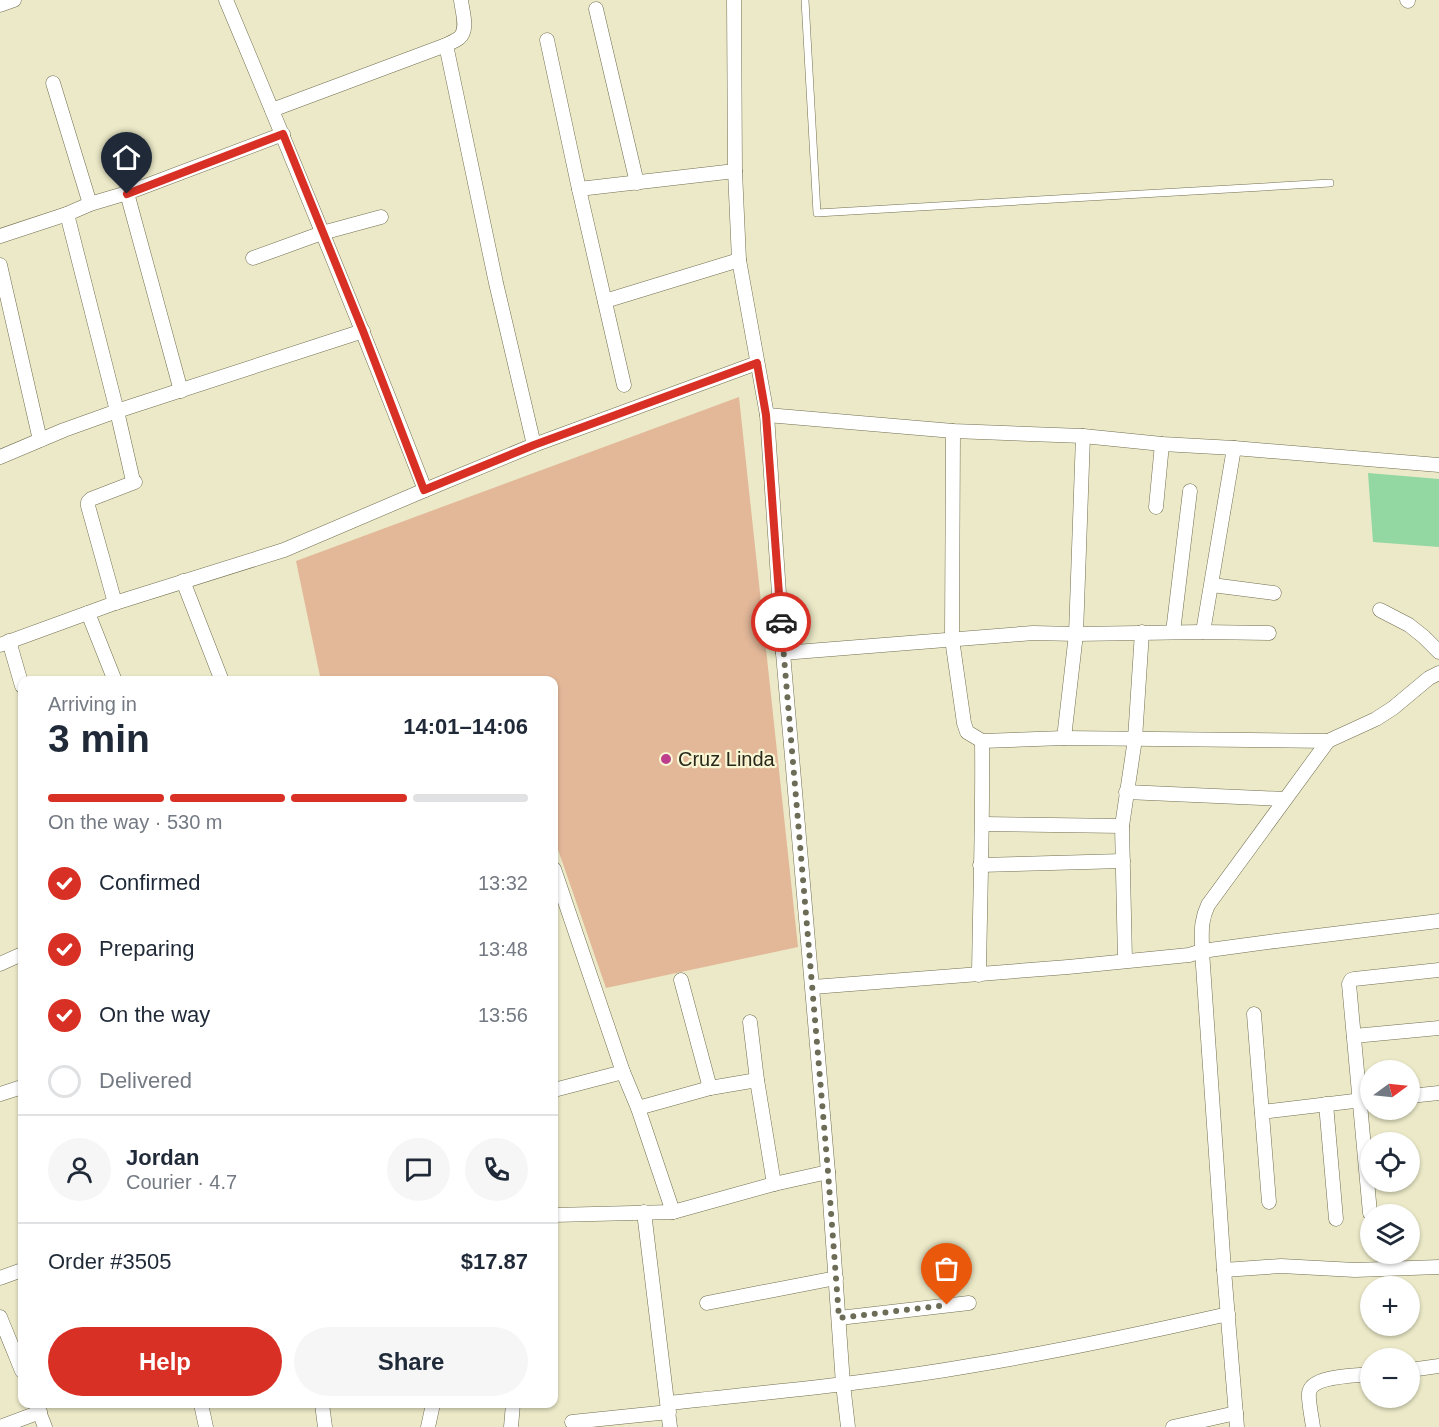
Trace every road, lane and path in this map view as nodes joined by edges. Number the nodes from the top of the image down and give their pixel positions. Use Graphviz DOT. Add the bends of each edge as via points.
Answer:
graph roads {
  1 [pos="14,0"];
  2 [pos="225,0"];
  3 [pos="461,0"];
  4 [pos="734,0"];
  5 [pos="805,0"];
  6 [pos="0,5"];
  7 [pos="596,9"];
  8 [pos="547,40"];
  9 [pos="446,45"];
  10 [pos="53,83"];
  11 [pos="272,110"];
  12 [pos="283,134"];
  13 [pos="735,171"];
  14 [pos="637,183"];
  15 [pos="1330,183"];
  16 [pos="579,189"];
  17 [pos="127,194"];
  18 [pos="90,204"];
  19 [pos="67,214"];
  20 [pos="381,217"];
  21 [pos="322,233"];
  22 [pos="0,236"];
  23 [pos="253,258"];
  24 [pos="739,260"];
  25 [pos="0,265"];
  26 [pos="605,301"];
  27 [pos="363,331"];
  28 [pos="757,363"];
  29 [pos="624,385"];
  30 [pos="181,391"];
  31 [pos="117,411"];
  32 [pos="766,415"];
  33 [pos="953,431"];
  34 [pos="1083,436"];
  35 [pos="40,440"];
  36 [pos="1162,444"];
  37 [pos="534,445"];
  38 [pos="1234,448"];
  39 [pos="0,457"];
  40 [pos="1439,465"];
  41 [pos="424,490"];
  42 [pos="1190,492"];
  43 [pos="1156,507"];
  44 [pos="183,581"];
  45 [pos="1212,585"];
  46 [pos="1274,593"];
  47 [pos="115,603"];
  48 [pos="1380,610"];
  49 [pos="88,613"];
  50 [pos="1173,632"];
  51 [pos="1203,632"];
  52 [pos="1142,633"];
  53 [pos="1269,633"];
  54 [pos="1076,634"];
  55 [pos="952,639"];
  56 [pos="5,643"];
  57 [pos="1439,652"];
  58 [pos="783,653"];
  59 [pos="1439,673"];
  60 [pos="18,676"];
  61 [pos="113,676"];
  62 [pos="220,676"];
  63 [pos="1064,738"];
  64 [pos="1135,739"];
  65 [pos="982,741"];
  66 [pos="1328,741"];
  67 [pos="1126,792"];
  68 [pos="1284,799"];
  69 [pos="983,824"];
  70 [pos="1122,826"];
  71 [pos="1123,861"];
  72 [pos="980,865"];
  73 [pos="558,882"];
  74 [pos="1439,921"];
  75 [pos="1202,951"];
  76 [pos="18,956"];
  77 [pos="1125,961"];
  78 [pos="0,964"];
  79 [pos="1439,970"];
  80 [pos="979,975"];
  81 [pos="681,980"];
  82 [pos="813,987"];
  83 [pos="1254,1014"];
  84 [pos="750,1022"];
  85 [pos="1439,1028"];
  86 [pos="1354,1036"];
  87 [pos="1360,1071"];
  88 [pos="623,1072"];
  89 [pos="757,1080"];
  90 [pos="18,1088"];
  91 [pos="710,1088"];
  92 [pos="558,1089"];
  93 [pos="1439,1093"];
  94 [pos="0,1094"];
  95 [pos="1420,1095"];
  96 [pos="1360,1101"];
  97 [pos="1326,1104"];
  98 [pos="638,1108"];
  99 [pos="1262,1112"];
  100 [pos="1366,1120"];
  101 [pos="828,1172"];
  102 [pos="774,1184"];
  103 [pos="1269,1202"];
  104 [pos="1370,1204"];
  105 [pos="644,1212"];
  106 [pos="673,1212"];
  107 [pos="558,1215"];
  108 [pos="1336,1219"];
  109 [pos="1439,1267"];
  110 [pos="1224,1270"];
  111 [pos="18,1271"];
  112 [pos="0,1278"];
  113 [pos="836,1278"];
  114 [pos="706,1303"];
  115 [pos="969,1303"];
  116 [pos="1228,1314"];
  117 [pos="0,1317"];
  118 [pos="839,1318"];
  119 [pos="18,1361"];
  120 [pos="1439,1366"];
  121 [pos="1420,1369"];
  122 [pos="1360,1375"];
  123 [pos="843,1384"];
  124 [pos="668,1407"];
  125 [pos="38,1408"];
  126 [pos="202,1408"];
  127 [pos="323,1408"];
  128 [pos="432,1408"];
  129 [pos="513,1408"];
  130 [pos="1237,1420"];
  131 [pos="572,1422"];
  132 [pos="0,1427"];
  133 [pos="45,1427"];
  134 [pos="206,1427"];
  135 [pos="325,1427"];
  136 [pos="428,1427"];
  137 [pos="511,1427"];
  138 [pos="670,1427"];
  139 [pos="848,1427"];
  140 [pos="1173,1427"];
  141 [pos="1313,1427"];
  1 -- 6 [label="street"];
  2 -- 11 [label="street"];
  3 -- 9 [label="street" via="464,31"];
  4 -- 13 [label="street"];
  5 -- 15 [label="lane" via="817,213"];
  7 -- 14 [label="street"];
  8 -- 16 [label="street"];
  9 -- 11 [label="street"];
  9 -- 37 [label="street"];
  10 -- 18 [label="street"];
  11 -- 12 [label="street"];
  12 -- 17 [label="street"];
  12 -- 21 [label="street"];
  13 -- 14 [label="street"];
  13 -- 24 [label="street"];
  14 -- 16 [label="street"];
  16 -- 26 [label="street"];
  17 -- 18 [label="street"];
  17 -- 30 [label="street"];
  18 -- 19 [label="street"];
  19 -- 22 [label="street"];
  19 -- 31 [label="street"];
  20 -- 21 [label="street"];
  21 -- 23 [label="street"];
  21 -- 27 [label="street"];
  24 -- 26 [label="street"];
  24 -- 28 [label="street"];
  25 -- 35 [label="street"];
  26 -- 29 [label="street"];
  27 -- 30 [label="street"];
  27 -- 41 [label="street"];
  28 -- 32 [label="street"];
  28 -- 37 [label="street"];
  30 -- 31 [label="street"];
  31 -- 35 [label="street"];
  31 -- 47 [label="street" via="135,482 88,502"];
  32 -- 33 [label="street"];
  32 -- 58 [label="street"];
  33 -- 34 [label="street"];
  33 -- 55 [label="street"];
  34 -- 36 [label="street"];
  34 -- 54 [label="street"];
  35 -- 39 [label="street"];
  36 -- 38 [label="street"];
  36 -- 43 [label="street"];
  37 -- 41 [label="street"];
  38 -- 40 [label="street"];
  38 -- 45 [label="street"];
  41 -- 44 [label="street" via="284,550"];
  42 -- 50 [label="street"];
  44 -- 47 [label="street"];
  44 -- 62 [label="street"];
  45 -- 46 [label="street"];
  45 -- 51 [label="street"];
  47 -- 49 [label="street"];
  48 -- 57 [label="street" via="1409,625"];
  49 -- 56 [label="street"];
  49 -- 61 [label="street"];
  50 -- 51 [label="street"];
  50 -- 52 [label="street"];
  51 -- 53 [label="street"];
  52 -- 54 [label="street"];
  52 -- 64 [label="street"];
  54 -- 55 [label="street"];
  54 -- 63 [label="street"];
  55 -- 58 [label="street"];
  55 -- 65 [label="street" via="964,723 967,732"];
  56 -- 60 [label="street"];
  58 -- 82 [label="street"];
  59 -- 66 [label="street" via="1394,708"];
  63 -- 64 [label="street"];
  63 -- 65 [label="street"];
  64 -- 66 [label="street"];
  64 -- 67 [label="street"];
  65 -- 69 [label="street"];
  66 -- 68 [label="street"];
  67 -- 68 [label="street"];
  67 -- 70 [label="street"];
  68 -- 75 [label="street" via="1208,905 1201,924"];
  69 -- 70 [label="street"];
  69 -- 72 [label="street"];
  70 -- 71 [label="street"];
  71 -- 72 [label="street"];
  71 -- 77 [label="street"];
  72 -- 80 [label="street"];
  73 -- 88 [label="street"];
  74 -- 75 [label="street"];
  75 -- 77 [label="street"];
  75 -- 110 [label="street"];
  76 -- 78 [label="street"];
  77 -- 80 [label="street"];
  79 -- 86 [label="street" via="1351,980"];
  80 -- 82 [label="street"];
  81 -- 91 [label="street"];
  82 -- 101 [label="street"];
  83 -- 99 [label="street"];
  84 -- 89 [label="street"];
  85 -- 86 [label="street"];
  86 -- 87 [label="street"];
  88 -- 92 [label="street"];
  88 -- 98 [label="street"];
  89 -- 91 [label="street"];
  89 -- 102 [label="street"];
  90 -- 94 [label="street"];
  91 -- 98 [label="street"];
  93 -- 95 [label="street"];
  96 -- 97 [label="street"];
  97 -- 99 [label="street"];
  97 -- 108 [label="street"];
  98 -- 106 [label="street"];
  99 -- 103 [label="street"];
  100 -- 104 [label="street"];
  101 -- 102 [label="street"];
  101 -- 113 [label="street"];
  102 -- 106 [label="street"];
  105 -- 106 [label="street"];
  105 -- 107 [label="street"];
  105 -- 124 [label="street"];
  109 -- 110 [label="street" via="1355,1270 1281,1266"];
  110 -- 116 [label="street"];
  111 -- 112 [label="street"];
  113 -- 114 [label="street"];
  113 -- 118 [label="street"];
  115 -- 118 [label="street"];
  116 -- 123 [label="street" via="973,1366"];
  116 -- 130 [label="street"];
  117 -- 119 [label="street"];
  118 -- 123 [label="street"];
  120 -- 121 [label="street"];
  122 -- 141 [label="street" via="1319,1380 1311,1387"];
  123 -- 124 [label="street"];
  123 -- 139 [label="street"];
  124 -- 131 [label="street"];
  124 -- 138 [label="street"];
  125 -- 132 [label="street"];
  125 -- 133 [label="street"];
  126 -- 134 [label="street"];
  127 -- 135 [label="street"];
  128 -- 136 [label="street"];
  129 -- 137 [label="street"];
  130 -- 140 [label="street"];
}
